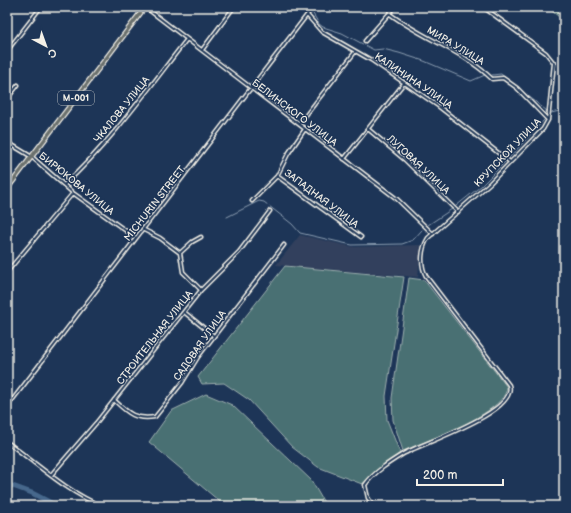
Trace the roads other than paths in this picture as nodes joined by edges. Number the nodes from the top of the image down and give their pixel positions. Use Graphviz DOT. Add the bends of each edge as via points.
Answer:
graph roads {
  1 [pos="41,7"];
  2 [pos="145,7"];
  3 [pos="234,7"];
  4 [pos="313,7"];
  5 [pos="395,7"];
  6 [pos="483,7"];
  7 [pos="390,14"];
  8 [pos="307,15"];
  9 [pos="187,39"];
  10 [pos="365,41"];
  11 [pos="202,50"];
  12 [pos="7,51"];
  13 [pos="355,52"];
  14 [pos="404,83"];
  15 [pos="18,85"];
  16 [pos="252,88"];
  17 [pos="7,99"];
  18 [pos="548,120"];
  19 [pos="299,124"];
  20 [pos="368,128"];
  21 [pos="305,129"];
  22 [pos="7,142"];
  23 [pos="32,157"];
  24 [pos="344,159"];
  25 [pos="510,162"];
  26 [pos="277,176"];
  27 [pos="64,185"];
  28 [pos="7,189"];
  29 [pos="73,193"];
  30 [pos="252,201"];
  31 [pos="270,211"];
  32 [pos="458,212"];
  33 [pos="144,230"];
  34 [pos="432,234"];
  35 [pos="201,237"];
  36 [pos="361,237"];
  37 [pos="136,238"];
  38 [pos="284,245"];
  39 [pos="180,254"];
  40 [pos="7,272"];
  41 [pos="201,290"];
  42 [pos="184,312"];
  43 [pos="214,336"];
  44 [pos="114,400"];
  45 [pos="7,407"];
  46 [pos="7,442"];
  47 [pos="51,475"];
  48 [pos="102,506"];
  49 [pos="374,506"];
  1 -- 12 [label="street"];
  2 -- 9 [label="street, БЕЛИНСКОГО УЛИЦА"];
  2 -- 23 [label="main road, М-001"];
  3 -- 11 [label="street"];
  4 -- 8 [label="street, MICHURIN STREET"];
  5 -- 7 [label="street"];
  6 -- 18 [label="street, КРУПСКОЙ УЛИЦА" via="546,53 554,63"];
  7 -- 10 [label="street"];
  7 -- 18 [label="street, МИРА УЛИЦА" via="480,67 492,79 503,78 517,88"];
  8 -- 13 [label="street, КАЛИНИНА УЛИЦА" via="322,32"];
  8 -- 16 [label="street, MICHURIN STREET"];
  9 -- 11 [label="street, БЕЛИНСКОГО УЛИЦА"];
  9 -- 27 [label="street, ЧКАЛОВА УЛИЦА" via="90,159"];
  11 -- 16 [label="street, БЕЛИНСКОГО УЛИЦА"];
  13 -- 14 [label="street, КАЛИНИНА УЛИЦА"];
  13 -- 19 [label="street"];
  14 -- 20 [label="street"];
  14 -- 25 [label="street, КАЛИНИНА УЛИЦА"];
  15 -- 17 [label="street"];
  16 -- 19 [label="street, БЕЛИНСКОГО УЛИЦА"];
  16 -- 33 [label="street, MICHURIN STREET"];
  18 -- 25 [label="street, КРУПСКОЙ УЛИЦА" via="543,129"];
  19 -- 21 [label="street, БЕЛИНСКОГО УЛИЦА"];
  20 -- 24 [label="street"];
  20 -- 32 [label="street, ЛУГОВАЯ УЛИЦА"];
  21 -- 24 [label="street, БЕЛИНСКОГО УЛИЦА"];
  21 -- 26 [label="street, ЗАПАДНАЯ УЛИЦА"];
  22 -- 23 [label="street, БИРЮКОВА УЛИЦА"];
  23 -- 27 [label="street, БИРЮКОВА УЛИЦА"];
  23 -- 28 [label="main road, М-001"];
  24 -- 34 [label="street, БЕЛИНСКОГО УЛИЦА" via="397,199"];
  25 -- 32 [label="street, КРУПСКОЙ УЛИЦА"];
  26 -- 30 [label="street"];
  26 -- 36 [label="street, ЗАПАДНАЯ УЛИЦА"];
  27 -- 29 [label="street, БИРЮКОВА УЛИЦА"];
  29 -- 37 [label="street, БИРЮКОВА УЛИЦА"];
  29 -- 40 [label="street"];
  31 -- 41 [label="street, СТРОИТЕЛЬНАЯ УЛИЦА" via="239,252"];
  32 -- 34 [label="street, КРУПСКОЙ УЛИЦА"];
  33 -- 37 [label="street, MICHURIN STREET"];
  33 -- 39 [label="street" via="160,238"];
  34 -- 49 [label="street, КРУПСКОЙ УЛИЦА" via="424,246 423,271 509,385 509,392 503,402 487,416 404,453 374,474 365,485 368,498"];
  35 -- 39 [label="street"];
  37 -- 45 [label="street, MICHURIN STREET"];
  38 -- 43 [label="street, САДОВАЯ УЛИЦА"];
  39 -- 41 [label="street" via="183,272"];
  41 -- 42 [label="street, СТРОИТЕЛЬНАЯ УЛИЦА"];
  42 -- 43 [label="street"];
  42 -- 44 [label="street, СТРОИТЕЛЬНАЯ УЛИЦА"];
  43 -- 44 [label="street, САДОВАЯ УЛИЦА" via="155,417 142,419 128,414"];
  44 -- 47 [label="street, СТРОИТЕЛЬНАЯ УЛИЦА"];
  46 -- 47 [label="street"];
  47 -- 48 [label="street" via="91,502"];
}
